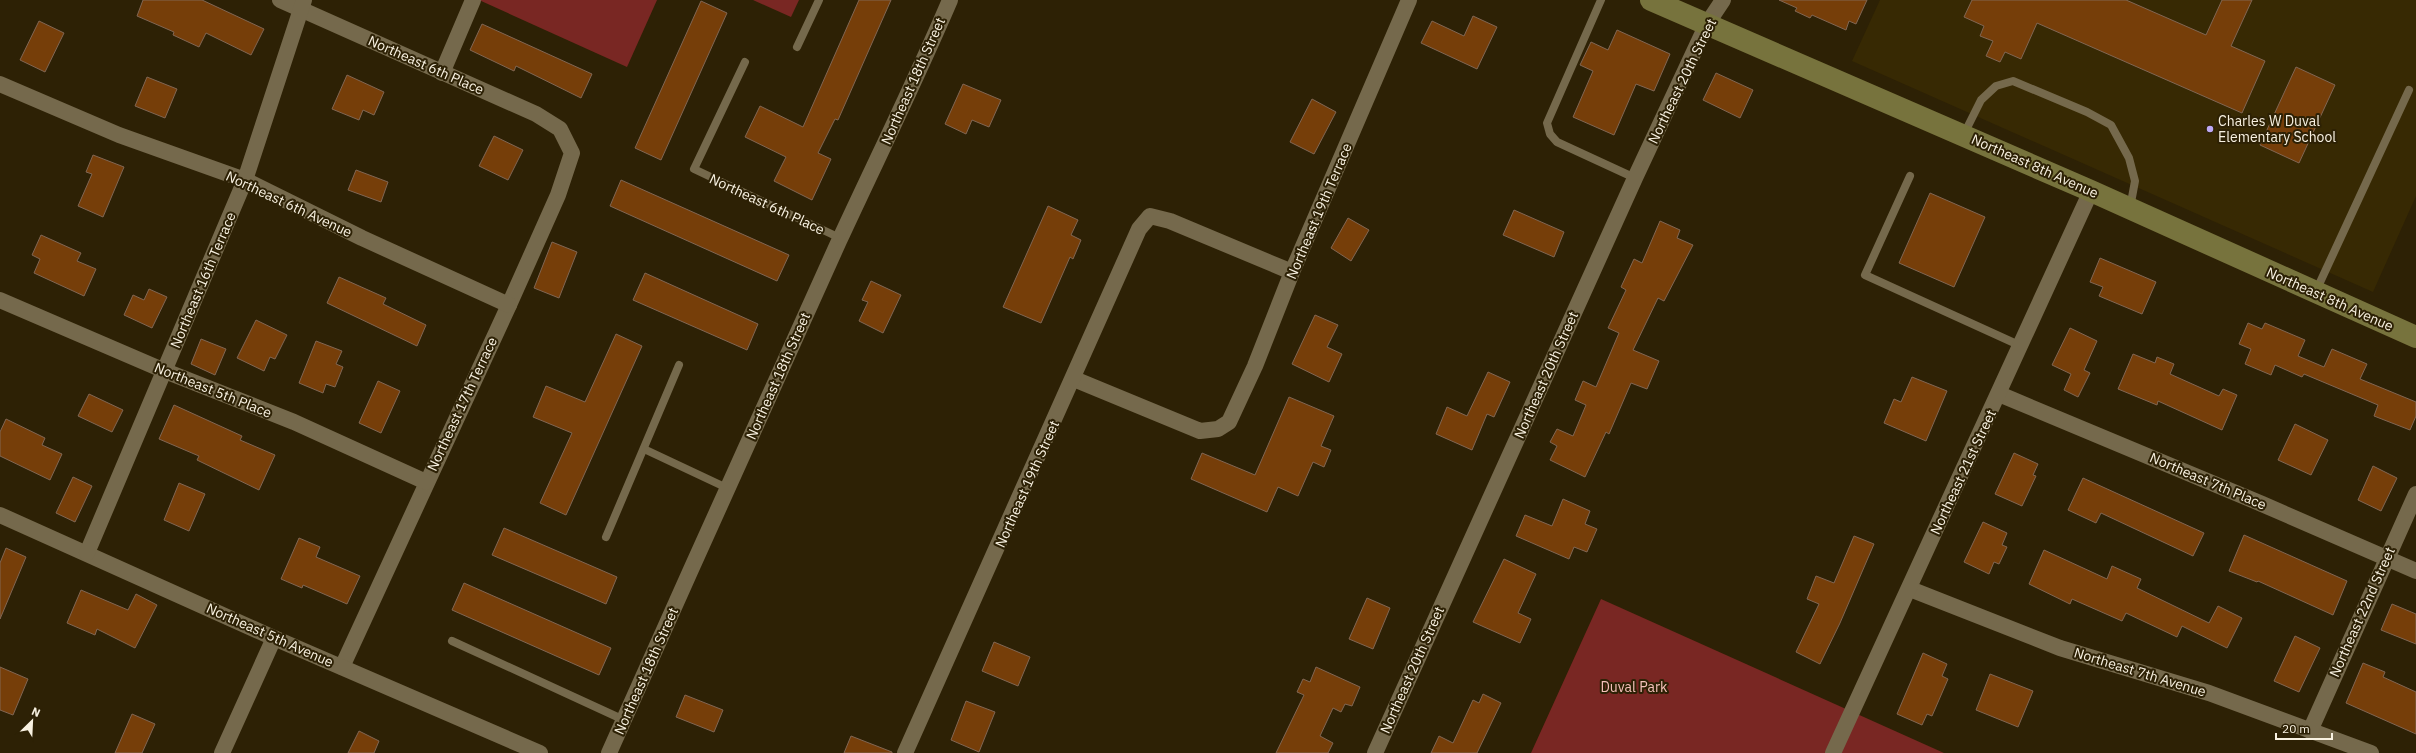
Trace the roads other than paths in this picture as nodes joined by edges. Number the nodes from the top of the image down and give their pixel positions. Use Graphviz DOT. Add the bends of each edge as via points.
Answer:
graph roads {
  1 [pos="280,0"];
  2 [pos="473,0"];
  3 [pos="819,0"];
  4 [pos="950,0"];
  5 [pos="1409,0"];
  6 [pos="1601,0"];
  7 [pos="1651,0"];
  8 [pos="1723,0"];
  9 [pos="302,4"];
  10 [pos="1707,24"];
  11 [pos="797,47"];
  12 [pos="745,62"];
  13 [pos="442,73"];
  14 [pos="0,84"];
  15 [pos="2408,90"];
  16 [pos="1964,135"];
  17 [pos="564,139"];
  18 [pos="1910,176"];
  19 [pos="1635,178"];
  20 [pos="245,180"];
  21 [pos="2091,191"];
  22 [pos="2130,208"];
  23 [pos="840,238"];
  24 [pos="1292,272"];
  25 [pos="2315,292"];
  26 [pos="0,300"];
  27 [pos="509,305"];
  28 [pos="2416,337"];
  29 [pos="2021,346"];
  30 [pos="679,365"];
  31 [pos="165,371"];
  32 [pos="1074,379"];
  33 [pos="1999,394"];
  34 [pos="644,449"];
  35 [pos="426,482"];
  36 [pos="727,488"];
  37 [pos="2416,494"];
  38 [pos="0,515"];
  39 [pos="606,537"];
  40 [pos="87,553"];
  41 [pos="2386,558"];
  42 [pos="2416,572"];
  43 [pos="1910,589"];
  44 [pos="274,638"];
  45 [pos="452,641"];
  46 [pos="342,667"];
  47 [pos="624,720"];
  48 [pos="2310,731"];
  49 [pos="222,753"];
  50 [pos="540,753"];
  51 [pos="609,753"];
  52 [pos="906,753"];
  53 [pos="1375,753"];
  54 [pos="1833,753"];
  55 [pos="2371,753"];
  1 -- 9 [label="street, Northeast 6th Place"];
  2 -- 13 [label="street"];
  3 -- 11 [label="lane"];
  4 -- 23 [label="street, Northeast 18th Street" via="916,79"];
  5 -- 24 [label="street, Northeast 19th Terrace"];
  6 -- 19 [label="lane" via="1551,110 1548,129 1557,142"];
  7 -- 10 [label="street, Northeast 8th Avenue"];
  8 -- 10 [label="street, Northeast 20th Street"];
  9 -- 13 [label="street, Northeast 6th Place"];
  9 -- 20 [label="street, Northeast 16th Terrace"];
  10 -- 16 [label="street, Northeast 8th Avenue"];
  10 -- 19 [label="street, Northeast 20th Street"];
  12 -- 23 [label="lane, Northeast 6th Place" via="694,169"];
  13 -- 17 [label="street, Northeast 6th Place" via="536,114 560,129"];
  14 -- 20 [label="street, Northeast 6th Avenue" via="119,135"];
  15 -- 25 [label="lane"];
  16 -- 21 [label="street, Northeast 8th Avenue"];
  16 -- 22 [label="lane" via="1981,100 1996,86 2013,81 2087,112 2111,124 2129,158 2135,181"];
  17 -- 27 [label="street, Northeast 17th Terrace" via="572,153 558,195"];
  18 -- 29 [label="lane" via="1865,275"];
  19 -- 53 [label="street, Northeast 20th Street"];
  20 -- 27 [label="street, Northeast 6th Avenue" via="362,238"];
  20 -- 31 [label="street, Northeast 16th Terrace"];
  21 -- 22 [label="street, Northeast 8th Avenue"];
  21 -- 29 [label="street, Northeast 21st Street"];
  22 -- 25 [label="street, Northeast 8th Avenue"];
  23 -- 36 [label="street, Northeast 18th Street"];
  24 -- 32 [label="street, Northeast 19th Terrace" via="1255,366 1229,422 1218,429 1200,431"];
  24 -- 32 [label="street, Northeast 19th Street" via="1170,221 1150,216 1139,229"];
  25 -- 28 [label="street, Northeast 8th Avenue"];
  26 -- 31 [label="street, Northeast 5th Place"];
  27 -- 35 [label="street, Northeast 17th Terrace"];
  29 -- 33 [label="street, Northeast 21st Street"];
  30 -- 34 [label="lane"];
  31 -- 35 [label="street, Northeast 5th Place" via="294,422"];
  31 -- 40 [label="street, Northeast 16th Terrace"];
  32 -- 52 [label="street, Northeast 19th Street"];
  33 -- 41 [label="street, Northeast 7th Place"];
  33 -- 43 [label="street, Northeast 21st Street"];
  34 -- 36 [label="lane"];
  34 -- 39 [label="lane"];
  35 -- 46 [label="street, Northeast 17th Terrace"];
  36 -- 47 [label="street, Northeast 18th Street"];
  37 -- 41 [label="street, Northeast 22nd Street"];
  38 -- 40 [label="street, Northeast 5th Avenue"];
  40 -- 44 [label="street, Northeast 5th Avenue"];
  41 -- 42 [label="street, Northeast 7th Place"];
  41 -- 48 [label="street, Northeast 22nd Street"];
  43 -- 48 [label="street, Northeast 7th Avenue" via="2060,648 2209,693"];
  43 -- 54 [label="street, Northeast 21st Street"];
  44 -- 46 [label="street, Northeast 5th Avenue"];
  44 -- 49 [label="street"];
  45 -- 47 [label="lane"];
  46 -- 50 [label="street, Northeast 5th Avenue"];
  47 -- 51 [label="street, Northeast 18th Street"];
  48 -- 55 [label="street, Northeast 7th Avenue"];
}
